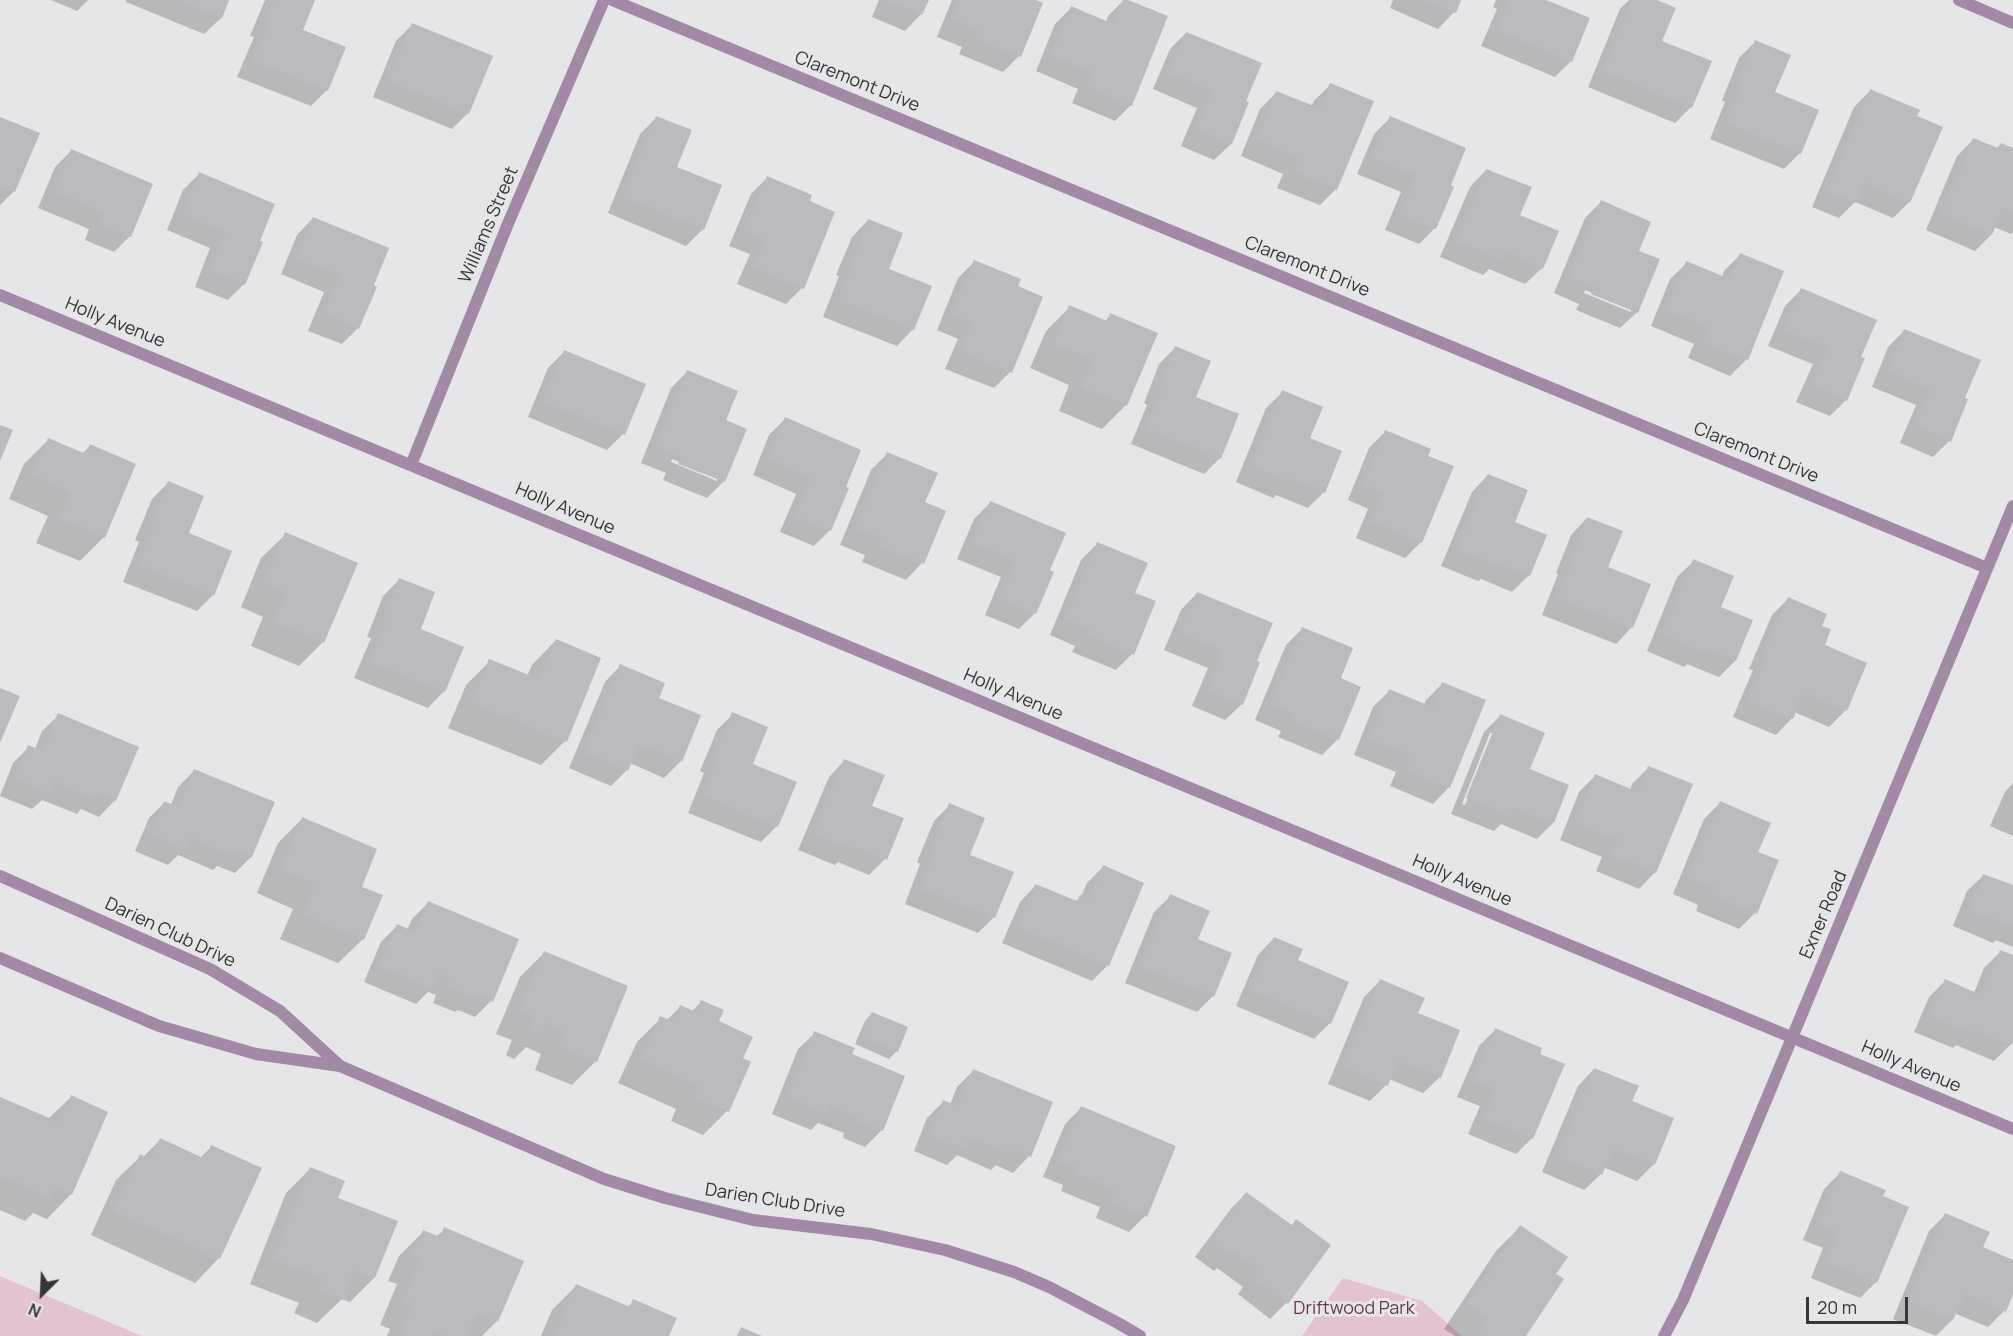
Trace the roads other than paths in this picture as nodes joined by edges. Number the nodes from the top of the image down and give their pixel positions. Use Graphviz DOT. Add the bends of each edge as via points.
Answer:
graph roads {
  1 [pos="604,0"];
  2 [pos="612,0"];
  3 [pos="1959,0"];
  4 [pos="2013,23"];
  5 [pos="0,295"];
  6 [pos="411,465"];
  7 [pos="2013,506"];
  8 [pos="1987,568"];
  9 [pos="0,876"];
  10 [pos="0,958"];
  11 [pos="1792,1038"];
  12 [pos="340,1066"];
  13 [pos="2013,1129"];
  14 [pos="1140,1336"];
  15 [pos="1664,1336"];
  1 -- 6 [label="street, Williams Street"];
  2 -- 8 [label="street, Claremont Drive"];
  3 -- 4 [label="street"];
  5 -- 6 [label="street, Holly Avenue"];
  6 -- 11 [label="street, Holly Avenue"];
  7 -- 8 [label="street, Exner Road"];
  8 -- 11 [label="street, Exner Road"];
  9 -- 12 [label="street, Darien Club Drive" via="210,969 280,1011"];
  10 -- 12 [label="street, Darien Club Drive" via="159,1026 256,1054"];
  11 -- 13 [label="street, Holly Avenue"];
  11 -- 15 [label="street, Exner Road" via="1683,1300"];
  12 -- 14 [label="street, Darien Club Drive" via="604,1179 753,1220 870,1234 945,1250 1049,1287"];
}
